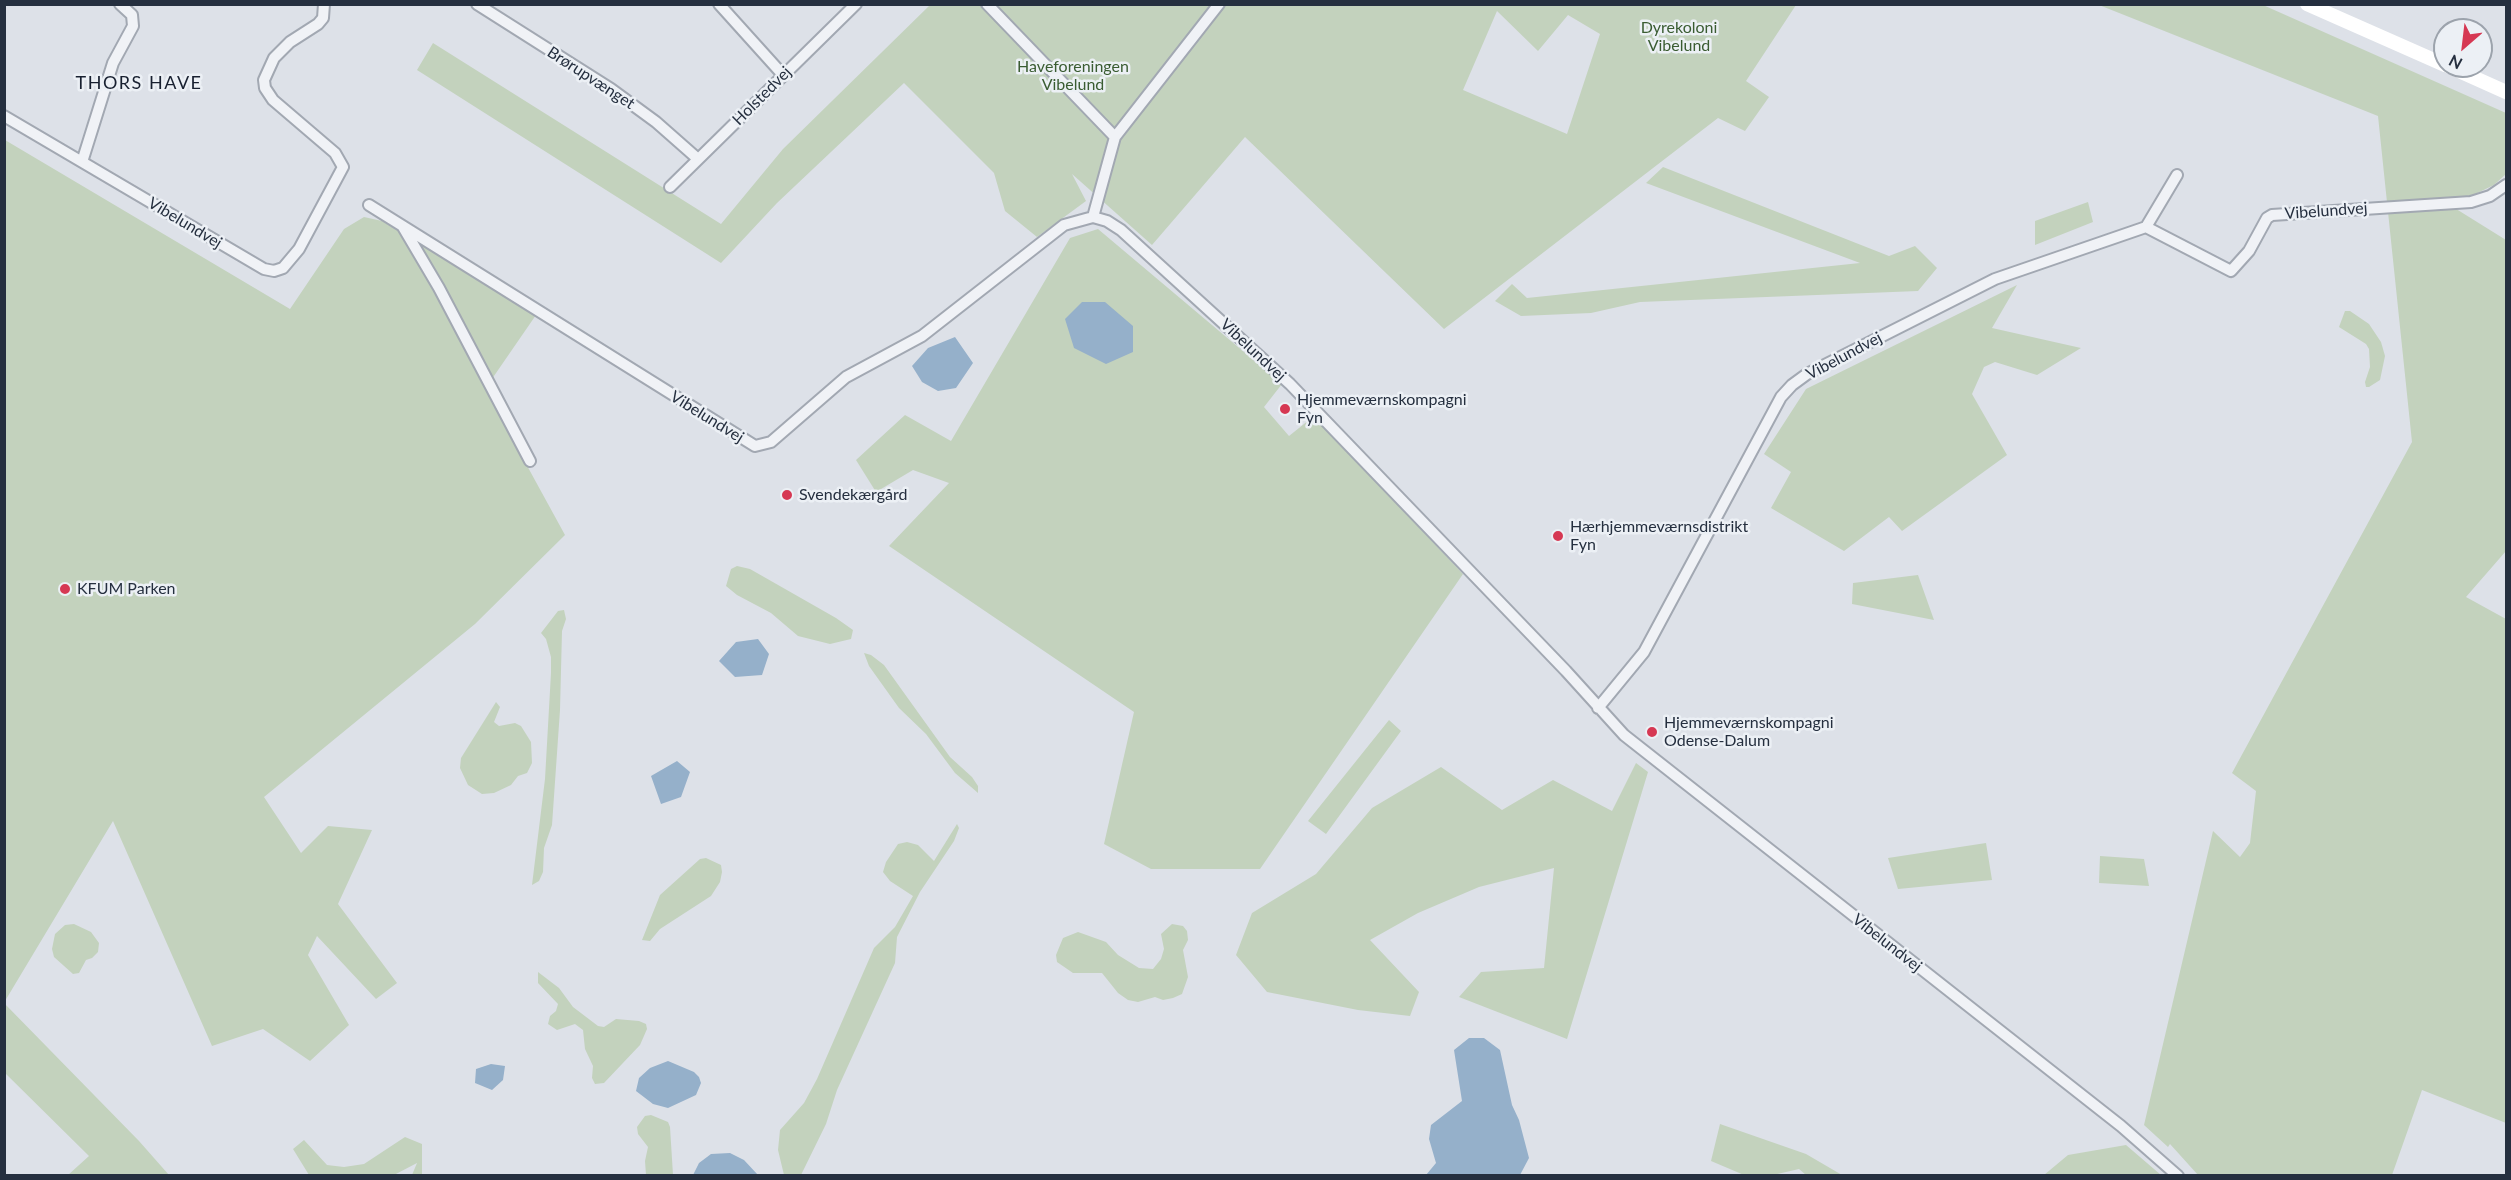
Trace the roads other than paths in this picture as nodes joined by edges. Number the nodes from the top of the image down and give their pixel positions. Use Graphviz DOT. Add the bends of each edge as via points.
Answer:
graph roads {
  1 [pos="120,4"];
  2 [pos="324,4"];
  3 [pos="477,4"];
  4 [pos="719,4"];
  5 [pos="856,4"];
  6 [pos="987,4"];
  7 [pos="1219,4"];
  8 [pos="2307,4"];
  9 [pos="2433,59"];
  10 [pos="783,75"];
  11 [pos="2475,78"];
  12 [pos="2506,92"];
  13 [pos="4,117"];
  14 [pos="1115,137"];
  15 [pos="698,159"];
  16 [pos="82,162"];
  17 [pos="2177,175"];
  18 [pos="2506,185"];
  19 [pos="669,187"];
  20 [pos="369,205"];
  21 [pos="1093,217"];
  22 [pos="402,224"];
  23 [pos="2146,227"];
  24 [pos="530,461"];
  25 [pos="1598,708"];
  26 [pos="2178,1176"];
  1 -- 16 [label="street" via="132,15 133,26 113,63"];
  2 -- 16 [label="street, Vibelundvej" via="323,18 274,58 264,80 273,100 340,158 343,167 292,260 283,268 264,269"];
  3 -- 15 [label="street, Brørupvænget" via="611,89"];
  4 -- 10 [label="street"];
  5 -- 10 [label="street, Holstedvej"];
  6 -- 14 [label="street"];
  7 -- 14 [label="street"];
  8 -- 9 [label="main road"];
  10 -- 15 [label="street, Holstedvej"];
  11 -- 12 [label="main road"];
  13 -- 16 [label="street, Vibelundvej"];
  14 -- 21 [label="street"];
  15 -- 19 [label="street, Holstedvej"];
  17 -- 23 [label="street"];
  18 -- 23 [label="street, Vibelundvej" via="2471,202 2272,214 2231,271"];
  20 -- 22 [label="street, Vibelundvej"];
  21 -- 22 [label="street, Vibelundvej" via="1064,225 922,336 846,376 771,442 755,446"];
  21 -- 25 [label="street, Vibelundvej" via="1120,230 1281,376"];
  22 -- 24 [label="street, Vibelundvej" via="445,297"];
  23 -- 25 [label="street, Vibelundvej" via="1995,279 1806,374 1792,386 1777,405 1644,652"];
  25 -- 26 [label="street, Vibelundvej" via="1665,769 2121,1126"];
}
